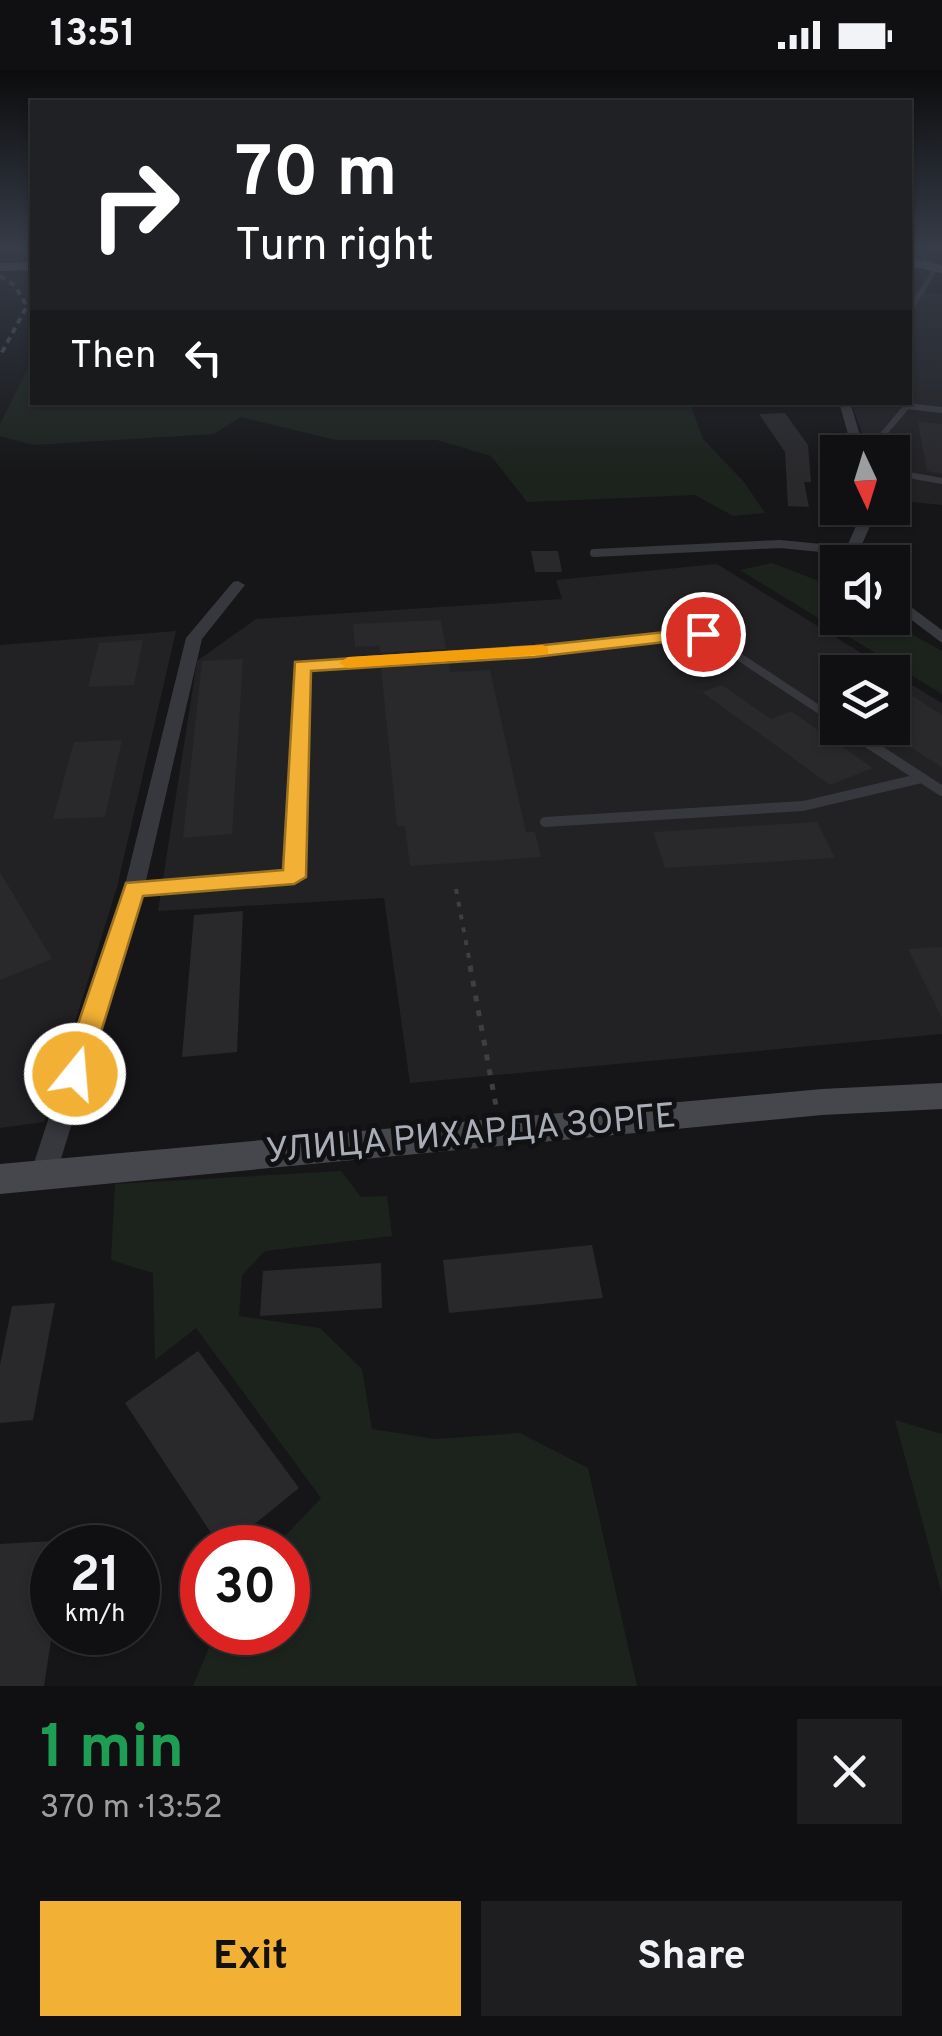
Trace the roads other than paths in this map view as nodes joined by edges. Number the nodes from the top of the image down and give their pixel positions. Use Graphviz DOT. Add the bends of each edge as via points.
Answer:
graph roads {
  1 [pos="845,405"];
  2 [pos="905,405"];
  3 [pos="912,405"];
  4 [pos="942,410"];
  5 [pos="854,435"];
  6 [pos="883,435"];
  7 [pos="910,475"];
  8 [pos="942,481"];
  9 [pos="820,551"];
  10 [pos="594,553"];
  11 [pos="238,585"];
  12 [pos="910,612"];
  13 [pos="942,638"];
  14 [pos="820,710"];
  15 [pos="871,745"];
  16 [pos="922,778"];
  17 [pos="942,791"];
  18 [pos="545,822"];
  19 [pos="134,889"];
  20 [pos="942,1096"];
  21 [pos="43,1175"];
  22 [pos="0,1179"];
  1 -- 5 [label="street"];
  2 -- 6 [label="lane"];
  3 -- 4 [label="lane"];
  7 -- 8 [label="lane"];
  9 -- 10 [label="lane" via="780,544"];
  11 -- 19 [label="street" via="194,638"];
  12 -- 13 [label="street"];
  14 -- 19 [label="lane" via="703,634 302,666 294,877"];
  15 -- 16 [label="lane"];
  16 -- 17 [label="lane"];
  16 -- 18 [label="lane" via="802,806"];
  19 -- 21 [label="street"];
  20 -- 21 [label="main road, УЛИЦА РИХАРДА ЗОРГЕ"];
  21 -- 22 [label="main road, УЛИЦА РИХАРДА ЗОРГЕ"];
}
